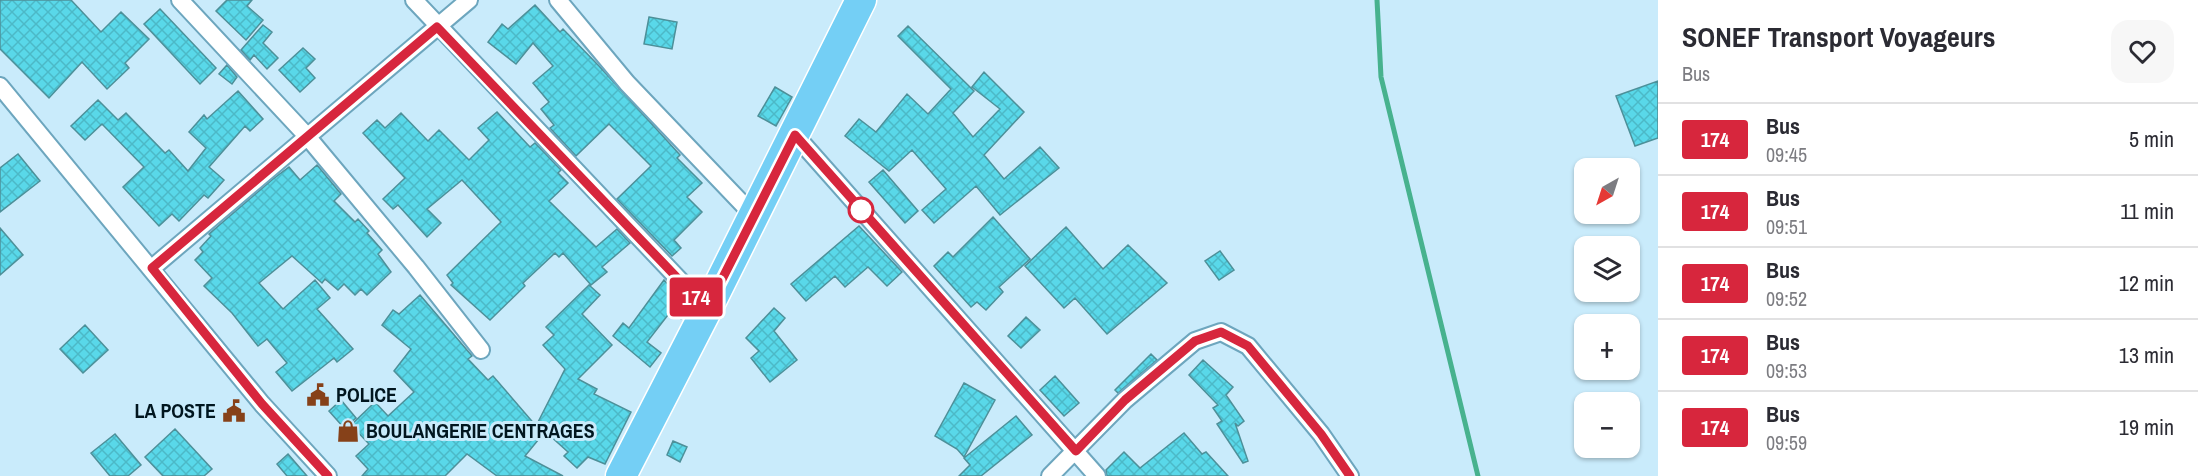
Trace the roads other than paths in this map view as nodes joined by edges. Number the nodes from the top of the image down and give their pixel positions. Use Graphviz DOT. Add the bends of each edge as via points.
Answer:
graph roads {
  1 [pos="180,0"];
  2 [pos="414,0"];
  3 [pos="469,0"];
  4 [pos="558,0"];
  5 [pos="861,0"];
  6 [pos="437,27"];
  7 [pos="0,86"];
  8 [pos="306,135"];
  9 [pos="795,135"];
  10 [pos="753,216"];
  11 [pos="152,268"];
  12 [pos="707,309"];
  13 [pos="481,350"];
  14 [pos="1076,451"];
  15 [pos="328,476"];
  16 [pos="621,476"];
  17 [pos="1050,476"];
  18 [pos="1097,476"];
  19 [pos="1350,476"];
  1 -- 8 [label="street"];
  2 -- 6 [label="street"];
  3 -- 6 [label="street"];
  4 -- 10 [label="street" via="627,83"];
  5 -- 9 [label="highway"];
  6 -- 8 [label="street"];
  6 -- 12 [label="street"];
  7 -- 11 [label="street"];
  8 -- 11 [label="street"];
  8 -- 13 [label="street"];
  9 -- 10 [label="highway"];
  9 -- 14 [label="street"];
  10 -- 12 [label="highway"];
  11 -- 15 [label="street" via="262,404"];
  12 -- 16 [label="highway"];
  14 -- 17 [label="street"];
  14 -- 18 [label="street"];
  14 -- 19 [label="street" via="1125,400 1195,341 1221,332 1248,346 1321,434"];
}
